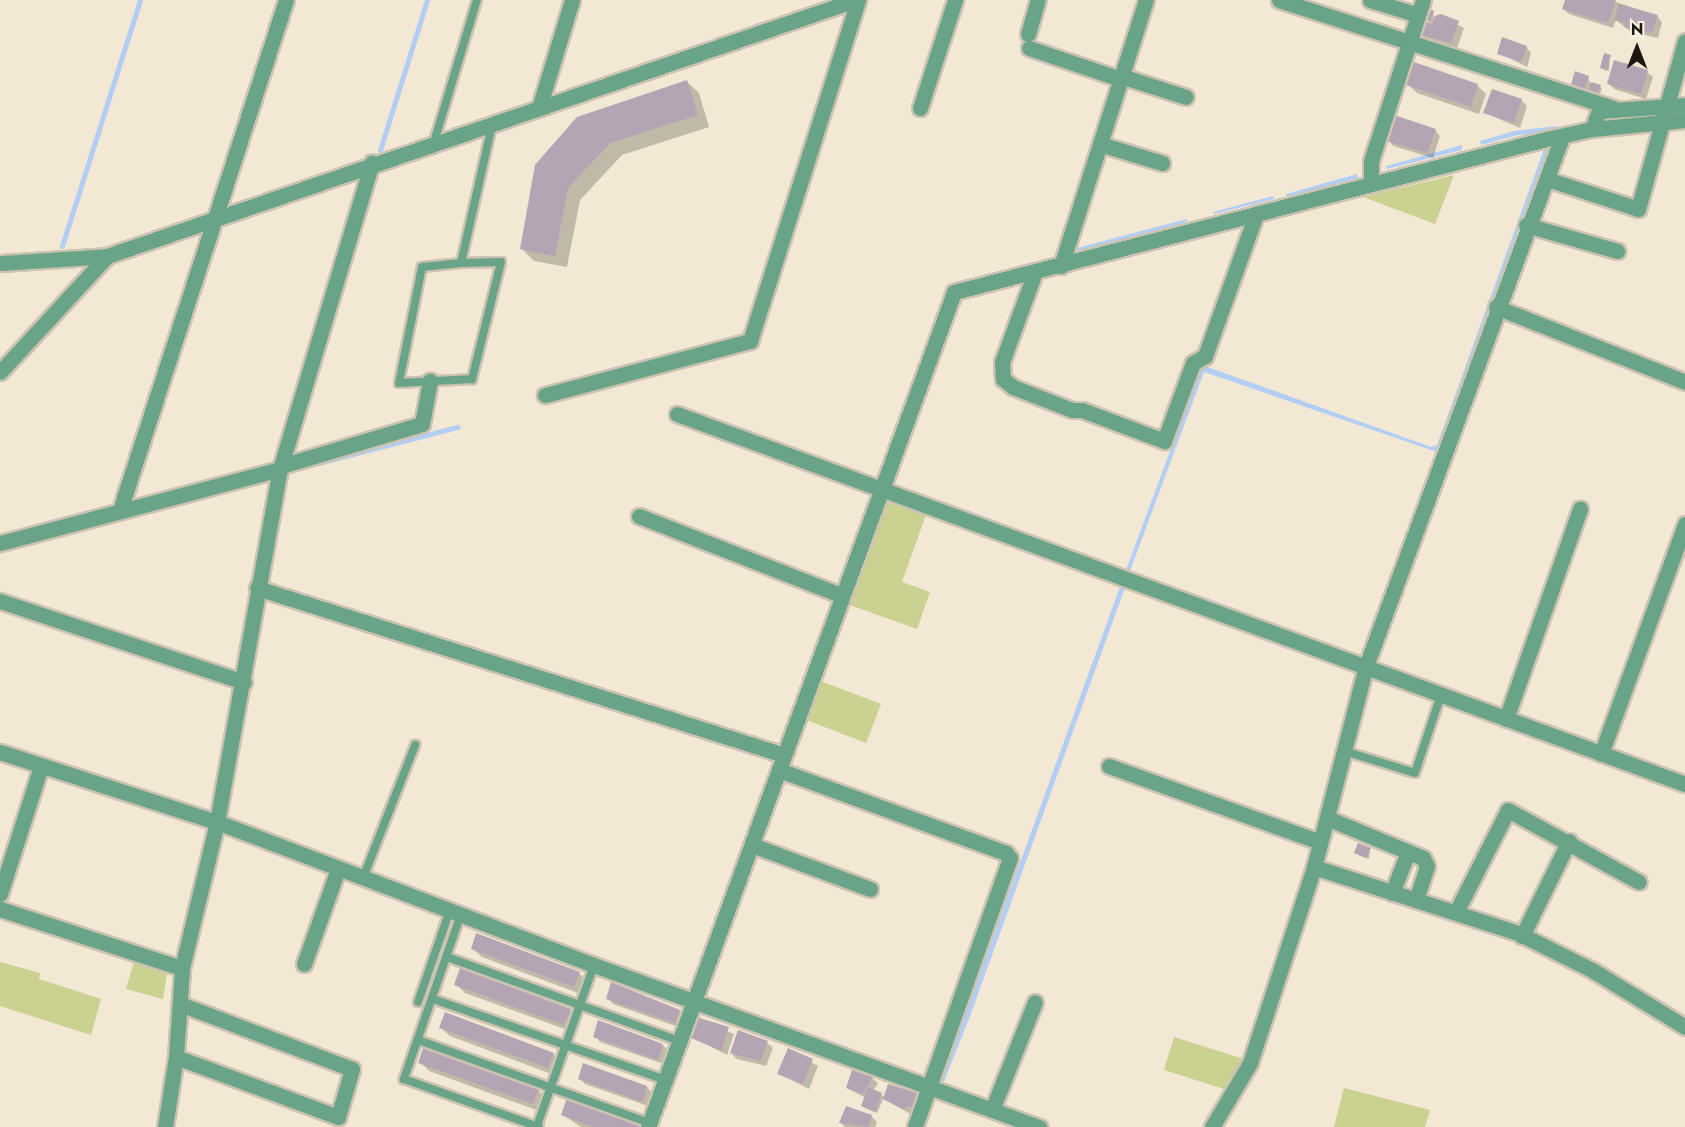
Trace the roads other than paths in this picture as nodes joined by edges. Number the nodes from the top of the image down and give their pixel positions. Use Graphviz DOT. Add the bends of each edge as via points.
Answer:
graph roads {
  1 [pos="286,0"];
  2 [pos="477,0"];
  3 [pos="572,0"];
  4 [pos="857,0"];
  5 [pos="955,0"];
  6 [pos="1038,0"];
  7 [pos="1146,0"];
  8 [pos="1279,0"];
  9 [pos="1370,0"];
  10 [pos="1420,7"];
  11 [pos="1685,40"];
  12 [pos="1409,42"];
  13 [pos="1121,78"];
  14 [pos="1186,97"];
  15 [pos="1665,104"];
  16 [pos="1685,105"];
  17 [pos="539,108"];
  18 [pos="920,108"];
  19 [pos="1613,108"];
  20 [pos="1685,120"];
  21 [pos="1664,121"];
  22 [pos="493,123"];
  23 [pos="1592,129"];
  24 [pos="1562,137"];
  25 [pos="434,142"];
  26 [pos="1100,144"];
  27 [pos="372,163"];
  28 [pos="1162,163"];
  29 [pos="1547,179"];
  30 [pos="1371,184"];
  31 [pos="1256,214"];
  32 [pos="215,219"];
  33 [pos="1526,225"];
  34 [pos="1617,251"];
  35 [pos="107,256"];
  36 [pos="0,263"];
  37 [pos="461,263"];
  38 [pos="1061,266"];
  39 [pos="1035,272"];
  40 [pos="1496,307"];
  41 [pos="0,372"];
  42 [pos="430,381"];
  43 [pos="1685,382"];
  44 [pos="545,395"];
  45 [pos="677,414"];
  46 [pos="281,467"];
  47 [pos="879,488"];
  48 [pos="1580,509"];
  49 [pos="120,510"];
  50 [pos="639,516"];
  51 [pos="1685,524"];
  52 [pos="0,543"];
  53 [pos="256,588"];
  54 [pos="841,595"];
  55 [pos="0,601"];
  56 [pos="1365,666"];
  57 [pos="244,682"];
  58 [pos="1441,695"];
  59 [pos="1506,719"];
  60 [pos="415,746"];
  61 [pos="1344,751"];
  62 [pos="0,752"];
  63 [pos="1600,754"];
  64 [pos="784,755"];
  65 [pos="40,766"];
  66 [pos="1108,766"];
  67 [pos="778,770"];
  68 [pos="1685,784"];
  69 [pos="1326,818"];
  70 [pos="217,822"];
  71 [pos="1569,841"];
  72 [pos="1320,842"];
  73 [pos="752,845"];
  74 [pos="1408,852"];
  75 [pos="1314,867"];
  76 [pos="338,869"];
  77 [pos="363,878"];
  78 [pos="1639,882"];
  79 [pos="870,888"];
  80 [pos="1392,893"];
  81 [pos="0,894"];
  82 [pos="1416,900"];
  83 [pos="0,909"];
  84 [pos="456,912"];
  85 [pos="1456,912"];
  86 [pos="1522,936"];
  87 [pos="447,957"];
  88 [pos="304,964"];
  89 [pos="594,965"];
  90 [pos="182,968"];
  91 [pos="433,999"];
  92 [pos="693,1000"];
  93 [pos="418,1002"];
  94 [pos="1035,1002"];
  95 [pos="180,1004"];
  96 [pos="580,1006"];
  97 [pos="1685,1027"];
  98 [pos="418,1040"];
  99 [pos="679,1041"];
  100 [pos="566,1044"];
  101 [pos="176,1057"];
  102 [pos="665,1080"];
  103 [pos="551,1087"];
  104 [pos="929,1087"];
  105 [pos="992,1110"];
  106 [pos="649,1125"];
  107 [pos="165,1127"];
  108 [pos="538,1127"];
  109 [pos="915,1127"];
  110 [pos="1039,1127"];
  111 [pos="1212,1127"];
  1 -- 32 [label="street"];
  2 -- 25 [label="lane"];
  3 -- 17 [label="street"];
  4 -- 17 [label="street"];
  4 -- 44 [label="street" via="750,341"];
  5 -- 18 [label="street"];
  6 -- 13 [label="street" via="1029,41"];
  7 -- 13 [label="street"];
  8 -- 12 [label="street"];
  9 -- 10 [label="street"];
  10 -- 12 [label="street"];
  11 -- 15 [label="street"];
  12 -- 19 [label="street"];
  12 -- 30 [label="street" via="1371,161"];
  13 -- 14 [label="street"];
  13 -- 26 [label="street"];
  15 -- 16 [label="street"];
  15 -- 19 [label="street"];
  15 -- 21 [label="street"];
  17 -- 22 [label="street"];
  19 -- 23 [label="street" via="1595,114"];
  20 -- 21 [label="street"];
  21 -- 23 [label="street"];
  21 -- 29 [label="street" via="1638,209"];
  22 -- 25 [label="street"];
  22 -- 37 [label="lane"];
  23 -- 24 [label="street"];
  24 -- 29 [label="street"];
  24 -- 30 [label="street"];
  25 -- 27 [label="street"];
  26 -- 28 [label="street"];
  26 -- 38 [label="street"];
  27 -- 32 [label="street"];
  27 -- 46 [label="street"];
  29 -- 33 [label="street"];
  30 -- 31 [label="street"];
  31 -- 38 [label="street"];
  31 -- 39 [label="street" via="1205,356 1193,363 1164,441 1082,410 1072,411 1013,387 1003,379 1002,362"];
  32 -- 35 [label="street"];
  32 -- 49 [label="street"];
  33 -- 34 [label="street"];
  33 -- 40 [label="street"];
  35 -- 36 [label="street"];
  35 -- 41 [label="street"];
  37 -- 42 [label="lane" via="422,267 399,383"];
  37 -- 42 [label="lane" via="501,262 472,379"];
  38 -- 39 [label="street"];
  39 -- 47 [label="street" via="954,292"];
  40 -- 43 [label="street"];
  40 -- 56 [label="street"];
  42 -- 46 [label="street" via="422,424"];
  45 -- 47 [label="street"];
  46 -- 49 [label="street"];
  46 -- 53 [label="street"];
  47 -- 54 [label="street"];
  47 -- 56 [label="street"];
  48 -- 59 [label="street"];
  49 -- 52 [label="street"];
  50 -- 54 [label="street"];
  51 -- 63 [label="street"];
  53 -- 57 [label="street"];
  53 -- 64 [label="street"];
  54 -- 64 [label="street"];
  55 -- 57 [label="street"];
  56 -- 58 [label="street"];
  56 -- 61 [label="street"];
  57 -- 70 [label="street"];
  58 -- 59 [label="street"];
  58 -- 61 [label="lane" via="1415,773"];
  59 -- 63 [label="street"];
  60 -- 77 [label="lane"];
  61 -- 69 [label="street"];
  62 -- 65 [label="street"];
  63 -- 68 [label="street"];
  64 -- 67 [label="street"];
  65 -- 70 [label="street"];
  65 -- 81 [label="street"];
  66 -- 72 [label="street"];
  67 -- 73 [label="street"];
  67 -- 104 [label="street" via="1006,853 1010,858"];
  69 -- 72 [label="street"];
  69 -- 74 [label="street"];
  70 -- 76 [label="street"];
  70 -- 90 [label="street"];
  71 -- 78 [label="street"];
  71 -- 85 [label="street" via="1508,810"];
  71 -- 86 [label="street"];
  72 -- 75 [label="street"];
  73 -- 79 [label="street"];
  73 -- 92 [label="street"];
  74 -- 80 [label="street"];
  74 -- 82 [label="street" via="1423,858 1427,866"];
  75 -- 80 [label="street"];
  75 -- 111 [label="street" via="1250,1063"];
  76 -- 77 [label="street"];
  76 -- 88 [label="street"];
  77 -- 84 [label="street"];
  80 -- 82 [label="street"];
  82 -- 85 [label="street"];
  83 -- 90 [label="street"];
  84 -- 87 [label="lane"];
  84 -- 89 [label="street"];
  84 -- 93 [label="lane"];
  85 -- 86 [label="street"];
  86 -- 97 [label="street" via="1592,970"];
  87 -- 91 [label="lane"];
  87 -- 96 [label="lane"];
  89 -- 92 [label="street"];
  89 -- 96 [label="lane"];
  90 -- 95 [label="street"];
  91 -- 98 [label="lane"];
  91 -- 100 [label="lane"];
  92 -- 99 [label="street"];
  92 -- 104 [label="street"];
  94 -- 105 [label="street"];
  95 -- 101 [label="street"];
  95 -- 101 [label="street" via="352,1070 338,1117"];
  96 -- 99 [label="lane"];
  96 -- 100 [label="lane"];
  98 -- 103 [label="lane"];
  98 -- 108 [label="lane" via="404,1078"];
  99 -- 102 [label="street"];
  100 -- 102 [label="lane"];
  100 -- 103 [label="lane"];
  101 -- 107 [label="street"];
  102 -- 106 [label="street"];
  103 -- 106 [label="lane"];
  103 -- 108 [label="lane"];
  104 -- 105 [label="street"];
  104 -- 109 [label="street"];
  105 -- 110 [label="street"];
}
